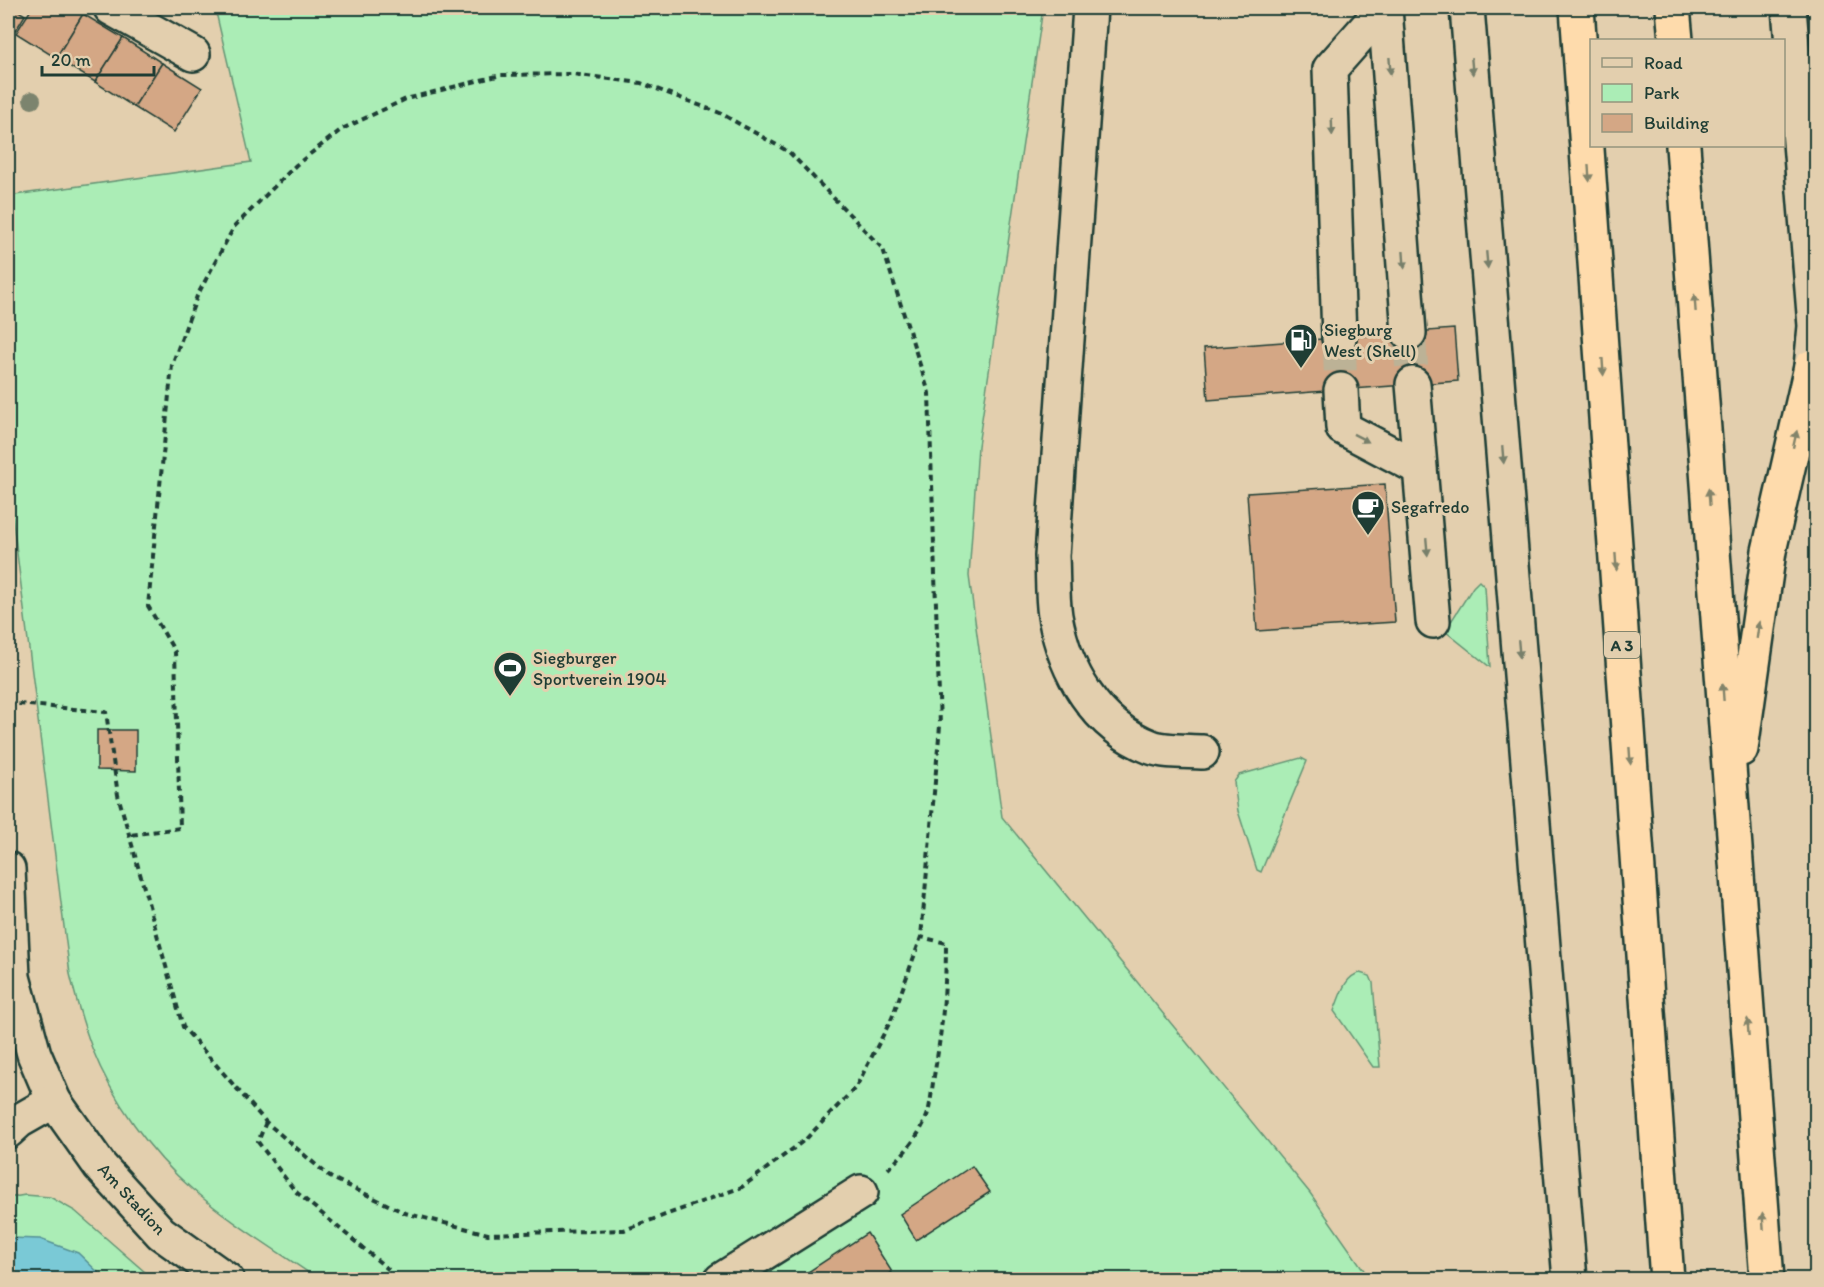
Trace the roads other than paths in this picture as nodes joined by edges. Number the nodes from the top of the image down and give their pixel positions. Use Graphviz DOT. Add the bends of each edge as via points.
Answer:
graph roads {
  1 [pos="111,8"];
  2 [pos="1090,8"];
  3 [pos="1384,8"];
  4 [pos="1467,8"];
  5 [pos="1577,8"];
  6 [pos="1673,8"];
  7 [pos="1789,8"];
  8 [pos="1676,39"];
  9 [pos="193,54"];
  10 [pos="1683,147"];
  11 [pos="1409,333"];
  12 [pos="1339,338"];
  13 [pos="1811,367"];
  14 [pos="1413,384"];
  15 [pos="1341,390"];
  16 [pos="1419,468"];
  17 [pos="1433,621"];
  18 [pos="1202,753"];
  19 [pos="1732,813"];
  20 [pos="8,868"];
  21 [pos="54,1101"];
  22 [pos="8,1131"];
  23 [pos="861,1192"];
  24 [pos="227,1280"];
  25 [pos="721,1280"];
  26 [pos="1570,1280"];
  27 [pos="1667,1280"];
  28 [pos="1767,1280"];
  1 -- 9 [label="street"];
  2 -- 18 [label="street" via="1052,556 1055,615 1065,657 1086,697 1119,731 1153,748"];
  3 -- 11 [label="street, one-way"];
  3 -- 12 [label="street, one-way" via="1330,69"];
  4 -- 26 [label="street, one-way"];
  5 -- 27 [label="highway, A 3, one-way"];
  6 -- 8 [label="highway"];
  7 -- 13 [label="street" via="1815,326"];
  19 -- 10 [label="highway, one-way"];
  19 -- 13 [label="highway, one-way" via="1769,550"];
  14 -- 16 [label="street"];
  15 -- 16 [label="street, one-way" via="1343,428"];
  16 -- 17 [label="street, one-way"];
  28 -- 19 [label="highway, one-way"];
  20 -- 21 [label="street, Am Stadion" via="13,977 34,1054"];
  21 -- 22 [label="street"];
  21 -- 24 [label="street, Am Stadion" via="100,1166 161,1233"];
  23 -- 25 [label="street"];
}
